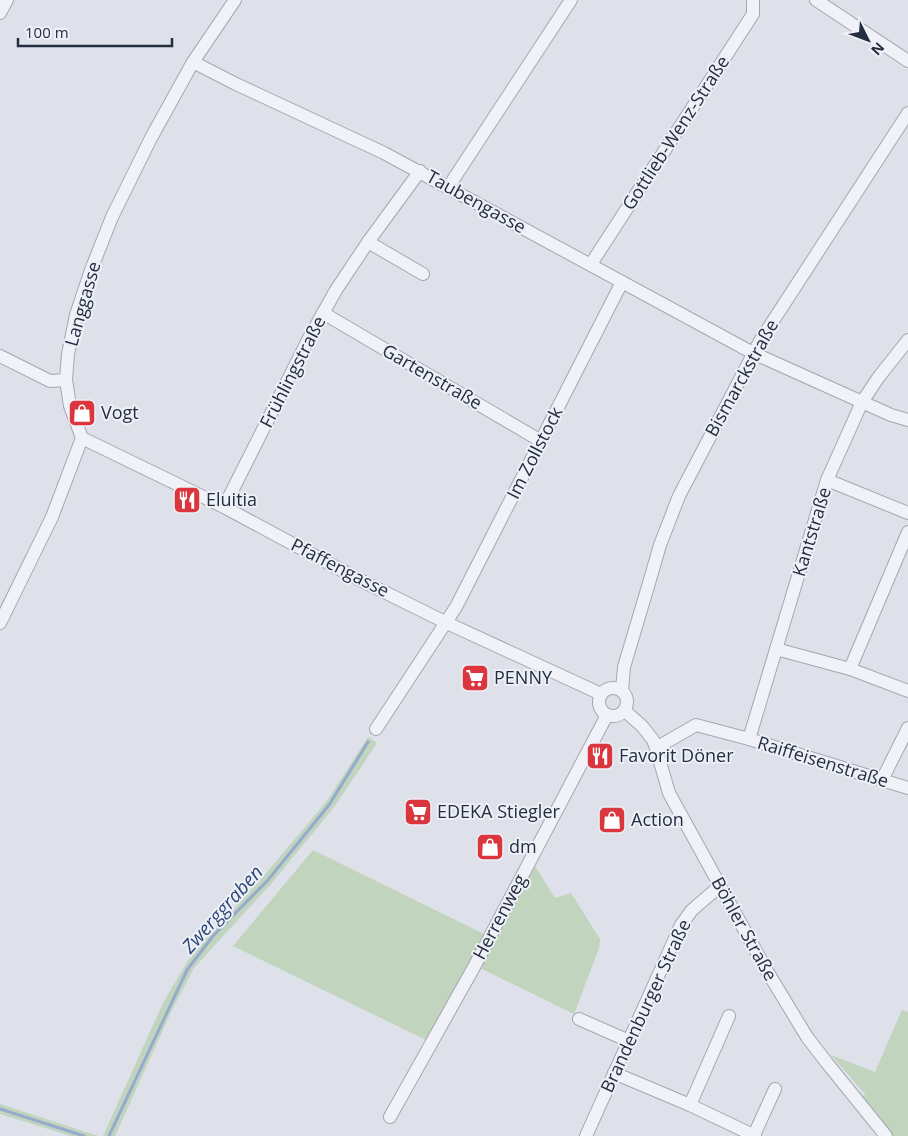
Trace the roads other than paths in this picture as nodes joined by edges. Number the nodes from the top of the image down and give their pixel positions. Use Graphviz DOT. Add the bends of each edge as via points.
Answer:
graph roads {
  1 [pos="7,0"];
  2 [pos="235,0"];
  3 [pos="571,0"];
  4 [pos="753,0"];
  5 [pos="816,0"];
  6 [pos="0,13"];
  7 [pos="908,61"];
  8 [pos="193,62"];
  9 [pos="908,113"];
  10 [pos="420,171"];
  11 [pos="449,186"];
  12 [pos="368,242"];
  13 [pos="590,264"];
  14 [pos="423,274"];
  15 [pos="622,282"];
  16 [pos="323,313"];
  17 [pos="908,340"];
  18 [pos="753,353"];
  19 [pos="0,356"];
  20 [pos="66,380"];
  21 [pos="862,402"];
  22 [pos="908,420"];
  23 [pos="82,438"];
  24 [pos="541,441"];
  25 [pos="828,480"];
  26 [pos="224,507"];
  27 [pos="908,513"];
  28 [pos="908,532"];
  29 [pos="447,622"];
  30 [pos="0,623"];
  31 [pos="776,649"];
  32 [pos="850,669"];
  33 [pos="611,690"];
  34 [pos="908,691"];
  35 [pos="625,711"];
  36 [pos="607,715"];
  37 [pos="908,728"];
  38 [pos="376,729"];
  39 [pos="749,739"];
  40 [pos="656,748"];
  41 [pos="882,780"];
  42 [pos="908,788"];
  43 [pos="720,886"];
  44 [pos="729,1016"];
  45 [pos="580,1019"];
  46 [pos="629,1041"];
  47 [pos="614,1073"];
  48 [pos="775,1090"];
  49 [pos="690,1105"];
  50 [pos="390,1117"];
  51 [pos="586,1136"];
  52 [pos="755,1136"];
  53 [pos="886,1136"];
  1 -- 6 [label="street"];
  2 -- 8 [label="street, Langgasse"];
  3 -- 11 [label="street"];
  4 -- 13 [label="street, Gottlieb-Wenz-Straße" via="753,14"];
  5 -- 7 [label="street"];
  8 -- 10 [label="street, Taubengasse"];
  8 -- 20 [label="street, Langgasse" via="112,217 76,315"];
  9 -- 18 [label="street, Bismarckstraße"];
  10 -- 11 [label="street, Taubengasse"];
  10 -- 12 [label="street, Frühlingstraße"];
  11 -- 13 [label="street, Taubengasse"];
  12 -- 14 [label="street"];
  12 -- 16 [label="street, Frühlingstraße"];
  13 -- 15 [label="street, Taubengasse"];
  15 -- 18 [label="street, Taubengasse"];
  15 -- 24 [label="street, Im Zollstock"];
  16 -- 24 [label="street, Gartenstraße"];
  16 -- 26 [label="street, Frühlingstraße"];
  17 -- 21 [label="street, Kantstraße"];
  18 -- 21 [label="street, Taubengasse"];
  18 -- 33 [label="street, Bismarckstraße" via="679,496 660,545 624,667"];
  19 -- 20 [label="street" via="50,382"];
  20 -- 23 [label="street, Langgasse" via="70,406"];
  21 -- 22 [label="street, Taubengasse"];
  21 -- 25 [label="street, Kantstraße"];
  23 -- 26 [label="street, Pfaffengasse"];
  23 -- 30 [label="street" via="52,517"];
  24 -- 29 [label="street, Im Zollstock"];
  25 -- 27 [label="street"];
  25 -- 31 [label="street, Kantstraße"];
  26 -- 29 [label="street, Pfaffengasse" via="358,579"];
  28 -- 32 [label="street"];
  29 -- 33 [label="street, Pfaffengasse" via="534,665"];
  29 -- 38 [label="street, Im Zollstock"];
  31 -- 32 [label="street"];
  31 -- 39 [label="street, Kantstraße"];
  32 -- 34 [label="street"];
  33 -- 35 [label="street" via="628,700"];
  33 -- 36 [label="street" via="599,699 600,708"];
  35 -- 36 [label="street" via="617,716"];
  35 -- 40 [label="street, Böhler Straße" via="648,732"];
  36 -- 50 [label="street, Herrenweg" via="474,967"];
  37 -- 41 [label="street"];
  39 -- 40 [label="street, Raiffeisenstraße" via="696,725"];
  39 -- 41 [label="street, Raiffeisenstraße"];
  40 -- 43 [label="street, Böhler Straße" via="667,787"];
  41 -- 42 [label="street, Raiffeisenstraße"];
  43 -- 46 [label="street, Brandenburger Straße" via="692,910 681,925"];
  43 -- 53 [label="street, Böhler Straße" via="807,1037"];
  44 -- 49 [label="street"];
  45 -- 46 [label="street"];
  46 -- 47 [label="street, Brandenburger Straße"];
  47 -- 49 [label="street"];
  47 -- 51 [label="street, Brandenburger Straße"];
  48 -- 52 [label="street"];
  49 -- 52 [label="street"];
}
